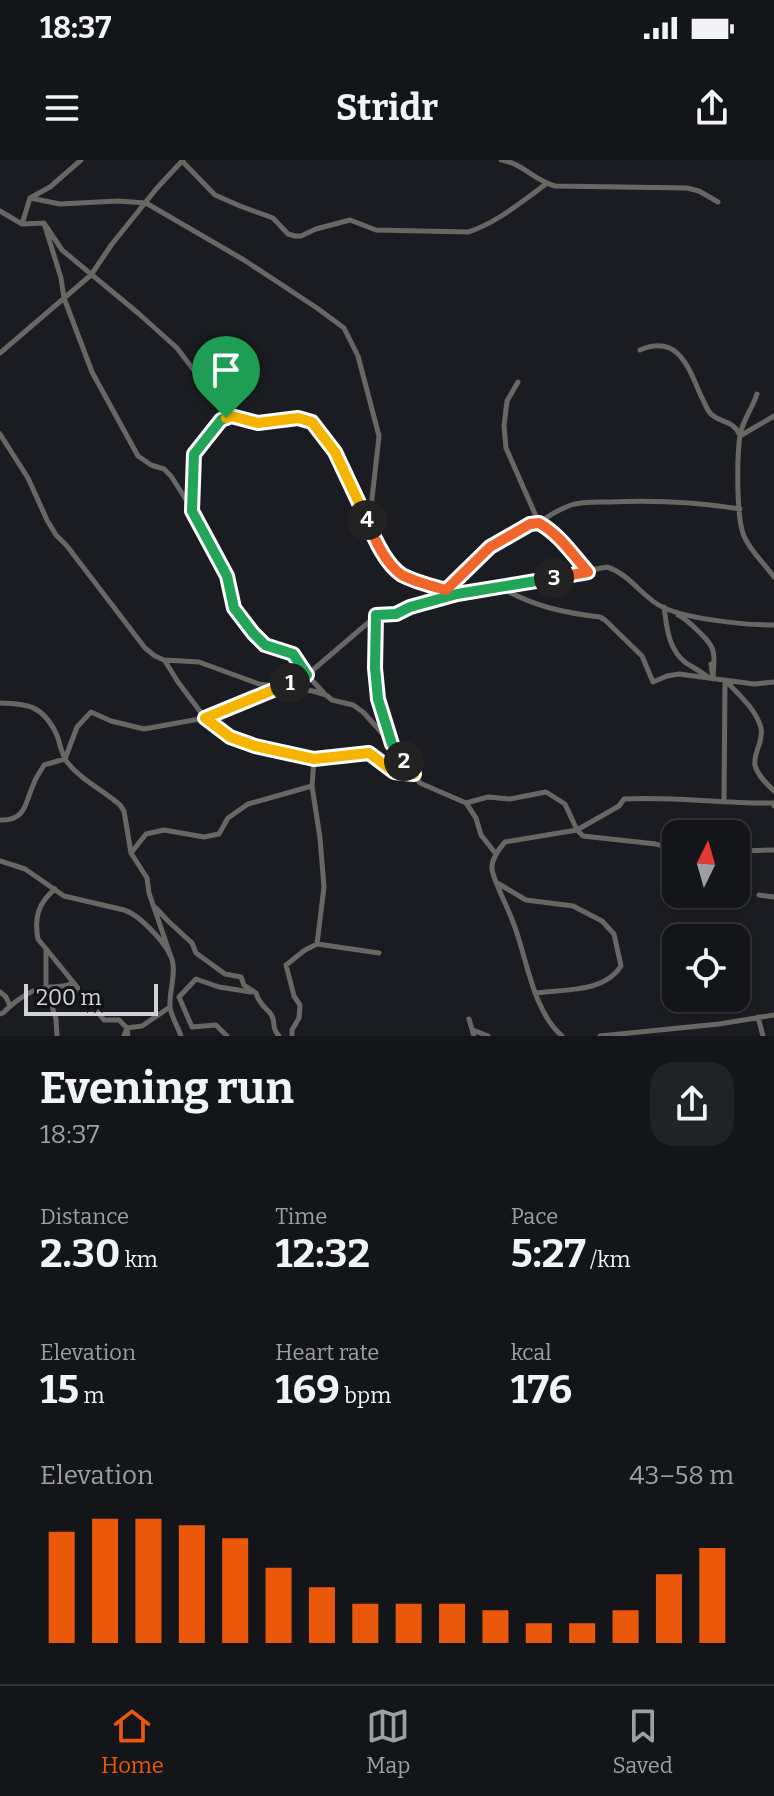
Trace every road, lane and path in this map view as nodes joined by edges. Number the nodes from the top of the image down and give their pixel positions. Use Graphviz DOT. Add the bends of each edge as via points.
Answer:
graph roads {
  1 [pos="81,160"];
  2 [pos="501,160"];
  3 [pos="182,161"];
  4 [pos="546,184"];
  5 [pos="30,198"];
  6 [pos="718,202"];
  7 [pos="146,203"];
  8 [pos="0,211"];
  9 [pos="44,223"];
  10 [pos="22,224"];
  11 [pos="91,275"];
  12 [pos="64,298"];
  13 [pos="640,350"];
  14 [pos="0,353"];
  15 [pos="518,382"];
  16 [pos="757,394"];
  17 [pos="774,416"];
  18 [pos="226,418"];
  19 [pos="0,434"];
  20 [pos="740,436"];
  21 [pos="0,444"];
  22 [pos="10,450"];
  23 [pos="740,509"];
  24 [pos="192,511"];
  25 [pos="539,523"];
  26 [pos="369,526"];
  27 [pos="588,572"];
  28 [pos="774,577"];
  29 [pos="501,587"];
  30 [pos="446,590"];
  31 [pos="457,594"];
  32 [pos="664,607"];
  33 [pos="674,612"];
  34 [pos="376,615"];
  35 [pos="774,625"];
  36 [pos="164,660"];
  37 [pos="711,664"];
  38 [pos="307,675"];
  39 [pos="711,679"];
  40 [pos="725,680"];
  41 [pos="774,682"];
  42 [pos="282,687"];
  43 [pos="326,695"];
  44 [pos="0,703"];
  45 [pos="205,718"];
  46 [pos="392,744"];
  47 [pos="65,759"];
  48 [pos="314,759"];
  49 [pos="414,774"];
  50 [pos="312,786"];
  51 [pos="774,791"];
  52 [pos="724,800"];
  53 [pos="466,803"];
  54 [pos="774,806"];
  55 [pos="0,820"];
  56 [pos="577,830"];
  57 [pos="662,846"];
  58 [pos="774,850"];
  59 [pos="750,851"];
  60 [pos="131,853"];
  61 [pos="496,854"];
  62 [pos="0,861"];
  63 [pos="498,884"];
  64 [pos="55,889"];
  65 [pos="759,895"];
  66 [pos="774,897"];
  67 [pos="154,905"];
  68 [pos="317,944"];
  69 [pos="46,948"];
  70 [pos="379,953"];
  71 [pos="170,954"];
  72 [pos="74,983"];
  73 [pos="46,987"];
  74 [pos="0,992"];
  75 [pos="256,993"];
  76 [pos="535,993"];
  77 [pos="10,1006"];
  78 [pos="170,1007"];
  79 [pos="0,1014"];
  80 [pos="774,1015"];
  81 [pos="758,1017"];
  82 [pos="469,1019"];
  83 [pos="127,1028"];
  84 [pos="474,1033"];
  85 [pos="57,1036"];
  86 [pos="126,1036"];
  87 [pos="181,1036"];
  88 [pos="227,1036"];
  89 [pos="279,1036"];
  90 [pos="292,1036"];
  91 [pos="488,1036"];
  92 [pos="562,1036"];
  93 [pos="600,1036"];
  94 [pos="763,1036"];
  1 -- 5 [label="street"];
  2 -- 4 [label="street" via="519,165"];
  3 -- 4 [label="street" via="215,195 273,218 295,236 350,220 376,230 468,232"];
  3 -- 7 [label="street"];
  4 -- 6 [label="street" via="687,188"];
  5 -- 7 [label="street" via="60,204"];
  5 -- 10 [label="street"];
  7 -- 11 [label="street"];
  7 -- 26 [label="street" via="244,260 344,328 358,356 379,436"];
  8 -- 10 [label="street"];
  9 -- 10 [label="street"];
  9 -- 11 [label="street" via="62,250"];
  9 -- 12 [label="street"];
  11 -- 12 [label="street"];
  11 -- 18 [label="street" via="177,348"];
  12 -- 14 [label="street"];
  12 -- 24 [label="street" via="92,372 138,456 171,476"];
  13 -- 20 [label="street" via="654,344 677,352 711,414 733,424"];
  15 -- 25 [label="street" via="507,401 506,448"];
  16 -- 20 [label="street"];
  17 -- 20 [label="street"];
  18 -- 24 [label="street" via="194,454"];
  18 -- 26 [label="street" via="312,422 335,452"];
  19 -- 22 [label="street"];
  20 -- 23 [label="street"];
  21 -- 22 [label="street"];
  22 -- 36 [label="street" via="56,535 145,648"];
  23 -- 25 [label="street" via="683,502 586,503 573,504"];
  23 -- 28 [label="street" via="743,535"];
  24 -- 38 [label="street" via="227,576 234,608 265,645 293,654"];
  25 -- 27 [label="street" via="562,540"];
  25 -- 30 [label="street" via="490,547"];
  26 -- 30 [label="street" via="400,574"];
  27 -- 29 [label="street"];
  27 -- 32 [label="street" via="611,568"];
  29 -- 31 [label="street"];
  29 -- 39 [label="street" via="549,609 605,620 642,656 653,682 679,674"];
  30 -- 31 [label="street"];
  31 -- 34 [label="street" via="396,614"];
  32 -- 33 [label="street"];
  32 -- 39 [label="street" via="676,653"];
  33 -- 35 [label="street"];
  33 -- 39 [label="street" via="707,637 714,656"];
  34 -- 38 [label="street"];
  34 -- 46 [label="street" via="375,675"];
  36 -- 42 [label="street" via="213,665 259,684"];
  36 -- 45 [label="street"];
  37 -- 39 [label="street"];
  38 -- 42 [label="street"];
  38 -- 43 [label="street"];
  39 -- 40 [label="street"];
  40 -- 41 [label="street"];
  40 -- 51 [label="street" via="761,728 755,768"];
  40 -- 52 [label="street"];
  42 -- 43 [label="street"];
  42 -- 45 [label="street"];
  43 -- 46 [label="street" via="363,712"];
  44 -- 47 [label="street" via="27,704 41,711"];
  45 -- 47 [label="street" via="144,729 91,712 77,727"];
  45 -- 48 [label="street" via="230,737"];
  46 -- 49 [label="street"];
  47 -- 55 [label="street" via="44,765 26,809"];
  47 -- 60 [label="street" via="120,805"];
  48 -- 49 [label="street" via="369,753 394,772"];
  48 -- 50 [label="street"];
  49 -- 53 [label="street" via="420,783"];
  50 -- 60 [label="street" via="248,804 228,818 219,834 204,837 164,830 146,834"];
  50 -- 68 [label="street" via="324,887"];
  52 -- 54 [label="street"];
  52 -- 56 [label="street" via="624,799"];
  53 -- 56 [label="street" via="546,792 565,804"];
  53 -- 61 [label="street"];
  56 -- 57 [label="street" via="583,836"];
  56 -- 61 [label="street" via="505,842"];
  58 -- 59 [label="street"];
  60 -- 67 [label="street" via="147,878"];
  61 -- 63 [label="street" via="492,868"];
  62 -- 64 [label="street" via="25,869"];
  63 -- 76 [label="street"];
  63 -- 76 [label="street" via="526,900 588,912 614,934 621,966 608,980"];
  64 -- 69 [label="street" via="44,900 35,924"];
  64 -- 71 [label="street" via="64,896 133,913"];
  65 -- 66 [label="street"];
  67 -- 71 [label="street"];
  67 -- 75 [label="street" via="196,953 225,974 241,977"];
  68 -- 70 [label="street"];
  68 -- 90 [label="street" via="286,965 300,1005"];
  69 -- 72 [label="street"];
  69 -- 73 [label="street"];
  71 -- 78 [label="street"];
  72 -- 73 [label="street"];
  72 -- 83 [label="street" via="104,1020 119,1020"];
  73 -- 77 [label="street"];
  73 -- 85 [label="street"];
  74 -- 77 [label="street"];
  75 -- 88 [label="street" via="196,979 179,997 192,1027 216,1025"];
  75 -- 89 [label="street"];
  76 -- 92 [label="street"];
  77 -- 79 [label="street"];
  78 -- 83 [label="street" via="142,1026"];
  78 -- 87 [label="street"];
  80 -- 81 [label="street"];
  81 -- 93 [label="street"];
  81 -- 94 [label="street"];
  82 -- 84 [label="street"];
  83 -- 86 [label="street"];
  84 -- 91 [label="street"];
}
